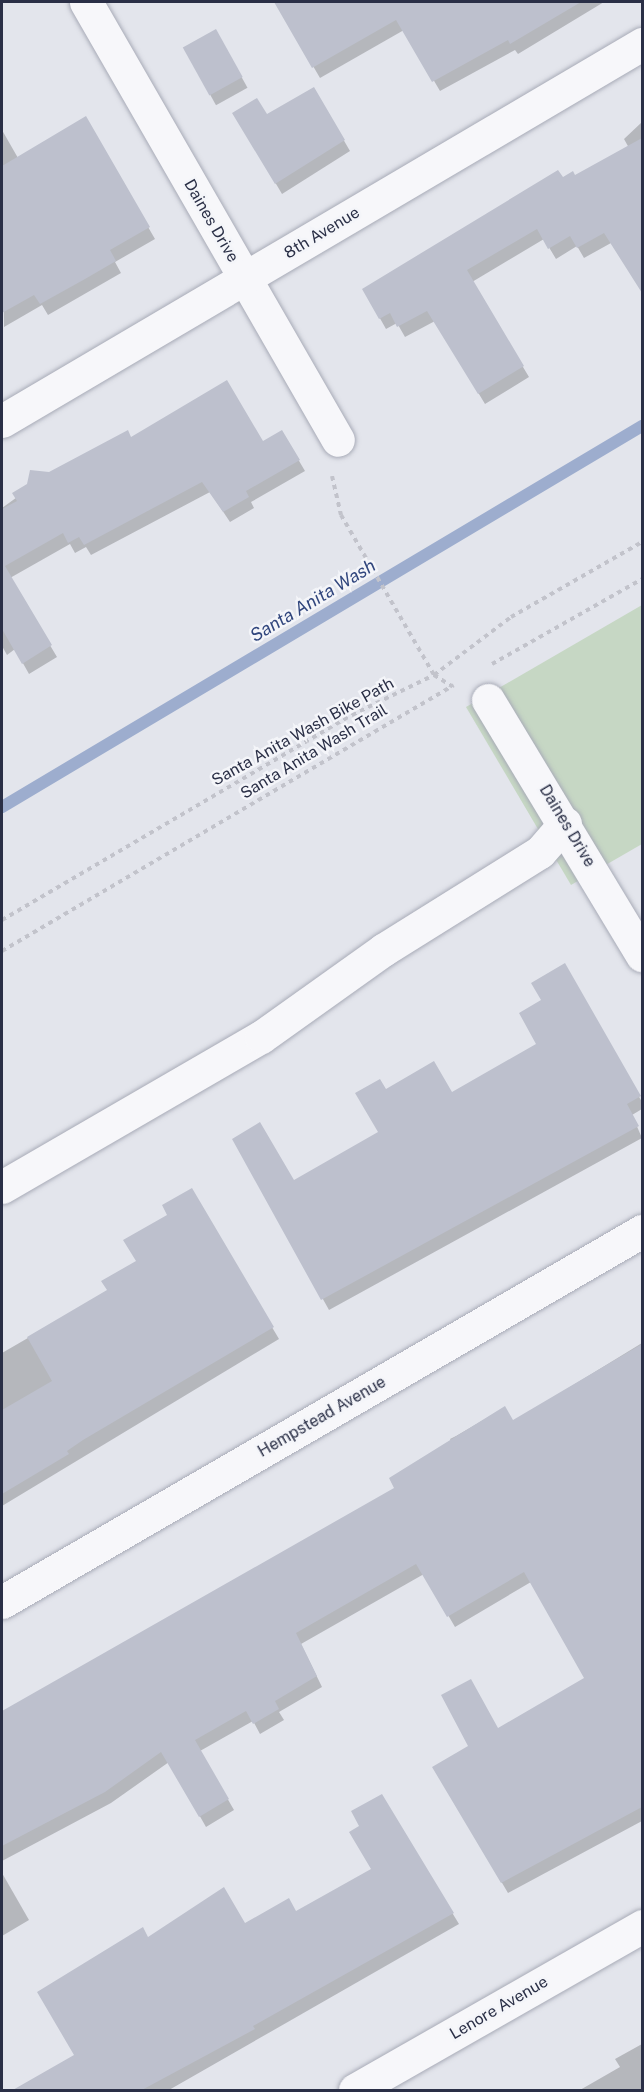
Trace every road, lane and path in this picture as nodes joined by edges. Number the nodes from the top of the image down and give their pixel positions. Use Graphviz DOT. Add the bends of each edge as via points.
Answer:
graph roads {
  1 [pos="86,2"];
  2 [pos="642,44"];
  3 [pos="244,280"];
  4 [pos="2,422"];
  5 [pos="338,440"];
  6 [pos="341,515"];
  7 [pos="642,542"];
  8 [pos="642,579"];
  9 [pos="428,663"];
  10 [pos="477,683"];
  11 [pos="565,823"];
  12 [pos="2,921"];
  13 [pos="2,951"];
  14 [pos="642,955"];
  15 [pos="2,1187"];
  16 [pos="642,1231"];
  17 [pos="2,1602"];
  18 [pos="642,1926"];
  19 [pos="355,2091"];
  1 -- 3 [label="street, Daines Drive"];
  2 -- 3 [label="street, 8th Avenue"];
  3 -- 4 [label="street, 8th Avenue"];
  3 -- 5 [label="street, Daines Drive"];
  6 -- 9 [label="path"];
  7 -- 12 [label="path, Santa Anita Wash Bike Path" via="511,617 434,675 352,715"];
  8 -- 10 [label="path, Santa Anita Wash Trail"];
  10 -- 11 [label="street, Daines Drive"];
  10 -- 13 [label="path, Santa Anita Wash Trail"];
  11 -- 14 [label="street, Daines Drive"];
  11 -- 15 [label="street" via="540,852 383,950 261,1037"];
  16 -- 17 [label="street, Hempstead Avenue"];
  18 -- 19 [label="street, Lenore Avenue"];
}
